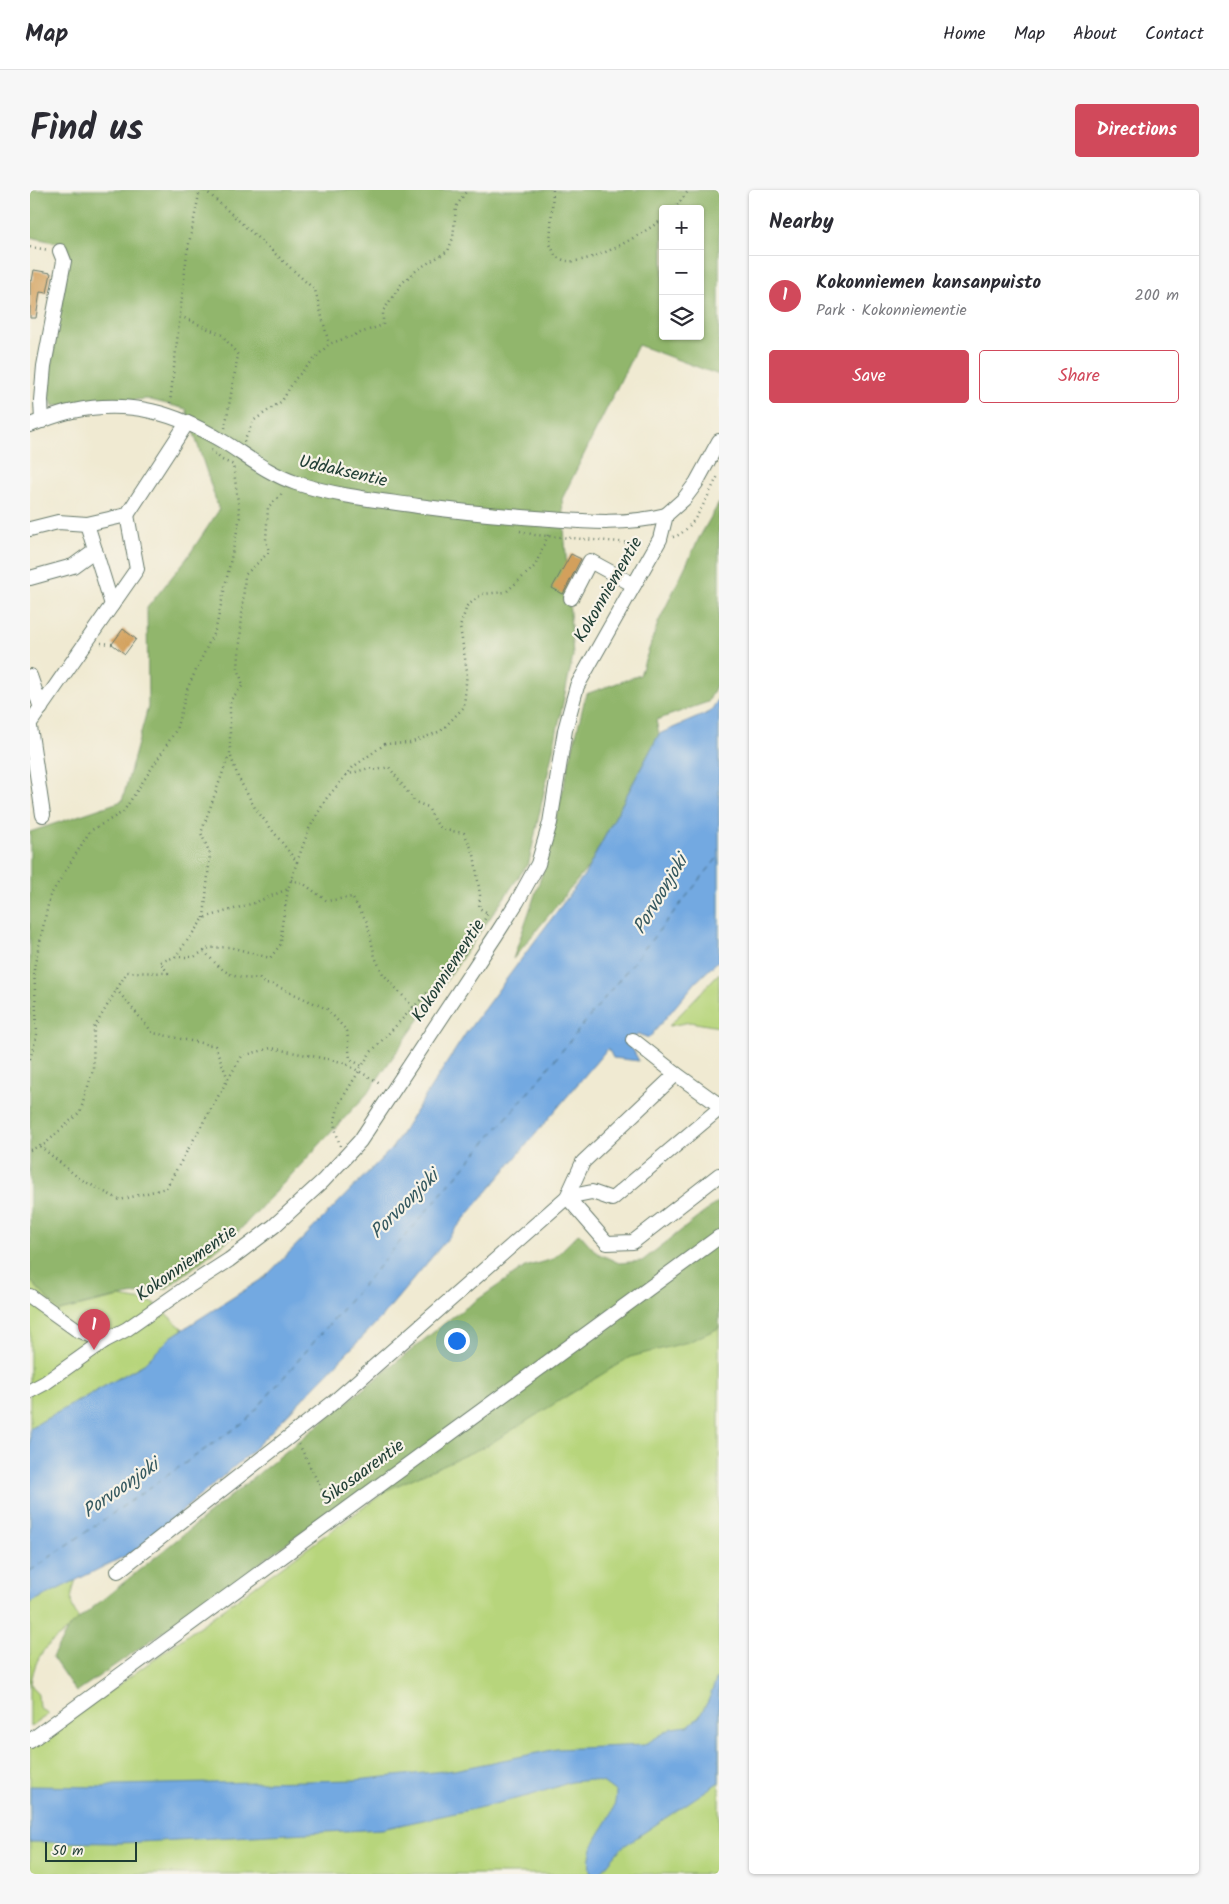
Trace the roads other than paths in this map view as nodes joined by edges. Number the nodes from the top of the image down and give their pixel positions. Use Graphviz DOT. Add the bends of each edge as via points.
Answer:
graph roads {
  1 [pos="60,252"];
  2 [pos="187,422"];
  3 [pos="36,423"];
  4 [pos="719,441"];
  5 [pos="127,515"];
  6 [pos="666,515"];
  7 [pos="87,524"];
  8 [pos="30,530"];
  9 [pos="95,550"];
  10 [pos="30,578"];
  11 [pos="634,585"];
  12 [pos="571,598"];
  13 [pos="112,605"];
  14 [pos="30,676"];
  15 [pos="41,708"];
  16 [pos="30,723"];
  17 [pos="31,736"];
  18 [pos="43,815"];
  19 [pos="633,1040"];
  20 [pos="676,1074"];
  21 [pos="719,1105"];
  22 [pos="719,1109"];
  23 [pos="719,1175"];
  24 [pos="568,1196"];
  25 [pos="719,1237"];
  26 [pos="30,1296"];
  27 [pos="104,1341"];
  28 [pos="30,1392"];
  29 [pos="118,1571"];
  30 [pos="30,1741"];
  1 -- 3 [label="street" via="64,261"];
  2 -- 3 [label="street, Uddaksentie" via="131,406 73,411"];
  2 -- 5 [label="street"];
  2 -- 6 [label="street, Uddaksentie" via="223,442 236,458 294,482 354,497 504,516 604,523 647,520"];
  4 -- 6 [label="street" via="696,483"];
  5 -- 7 [label="street"];
  5 -- 13 [label="street" via="137,569"];
  6 -- 11 [label="street, Kokonniementie" via="660,539"];
  7 -- 8 [label="street" via="58,522"];
  7 -- 9 [label="street"];
  9 -- 10 [label="street" via="73,566"];
  9 -- 13 [label="street"];
  11 -- 12 [label="street" via="590,561"];
  11 -- 27 [label="street, Kokonniementie" via="577,686 565,730 550,823 538,864 496,935 360,1141 274,1226 229,1260"];
  13 -- 15 [label="street"];
  14 -- 15 [label="street"];
  15 -- 16 [label="street"];
  17 -- 18 [label="street"];
  19 -- 20 [label="street"];
  20 -- 21 [label="street"];
  20 -- 24 [label="street" via="582,1162"];
  22 -- 24 [label="street" via="612,1199 592,1192"];
  23 -- 24 [label="street" via="633,1242 607,1243"];
  24 -- 29 [label="street" via="335,1401"];
  25 -- 30 [label="street, Sikosaarentie"];
  26 -- 27 [label="street" via="76,1330"];
  27 -- 28 [label="street, Kokonniementie"];
}
